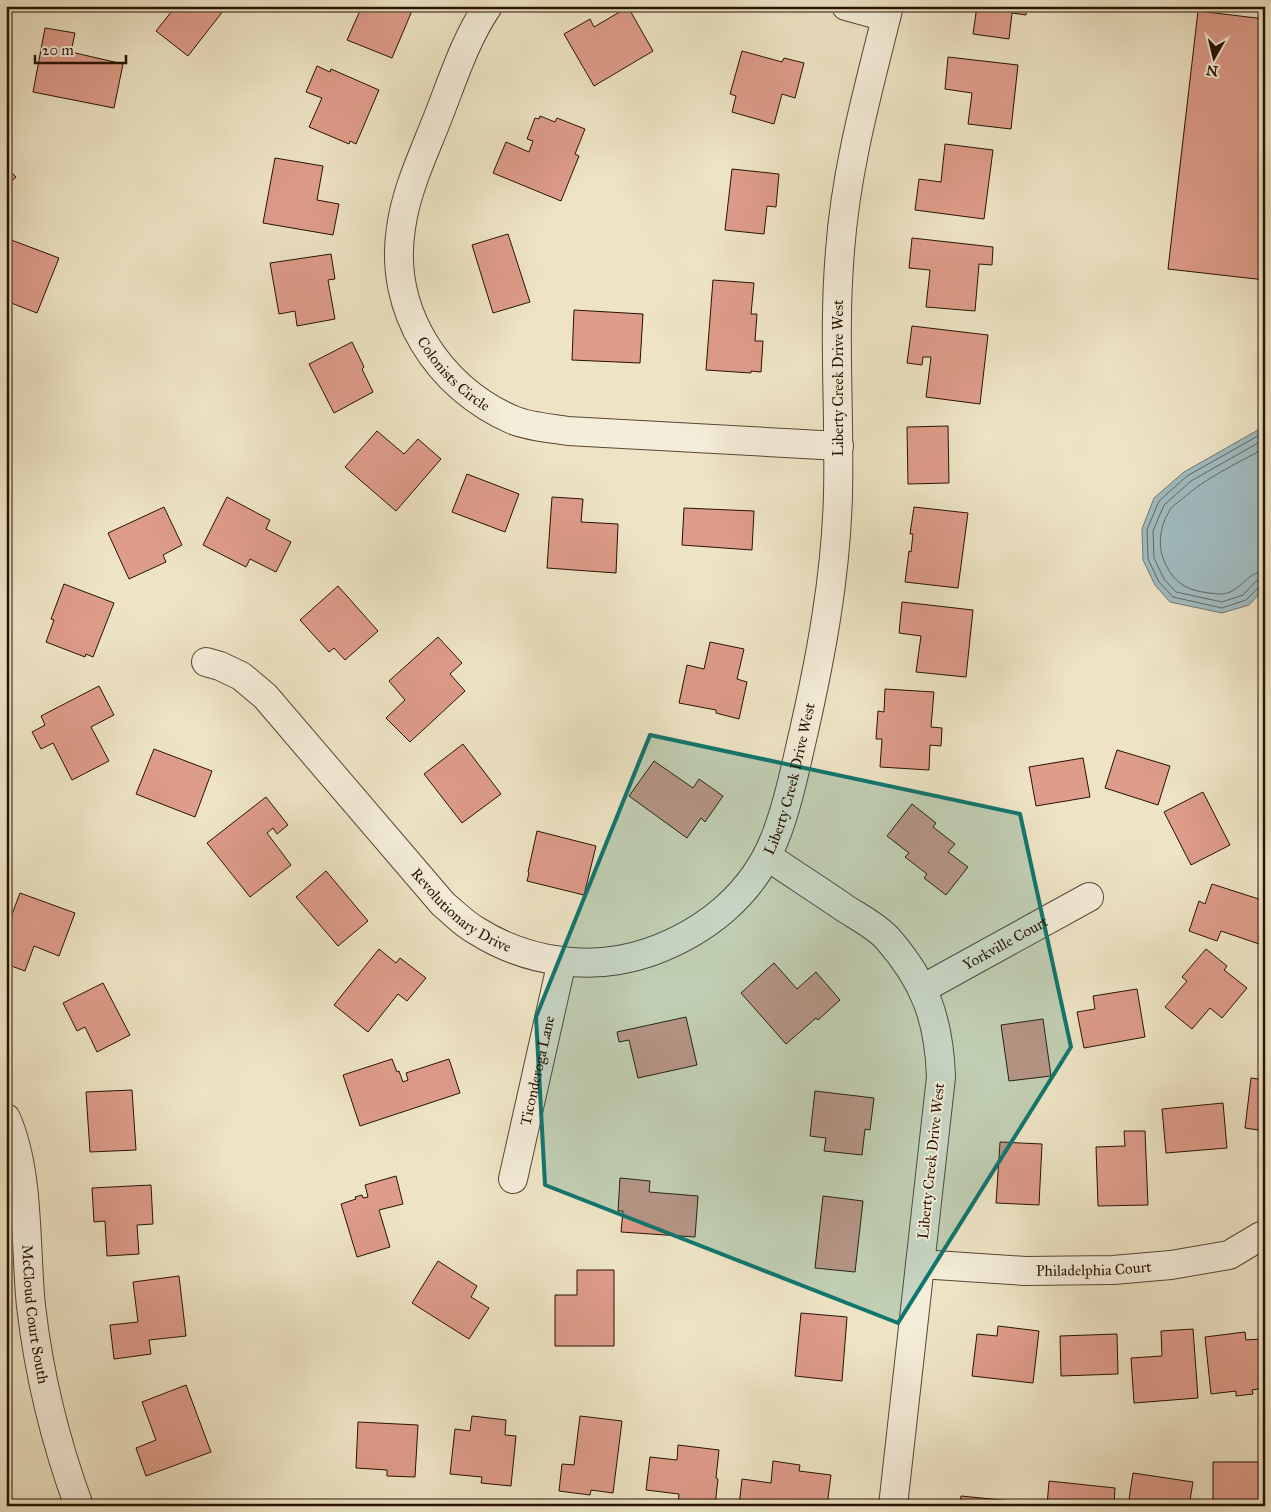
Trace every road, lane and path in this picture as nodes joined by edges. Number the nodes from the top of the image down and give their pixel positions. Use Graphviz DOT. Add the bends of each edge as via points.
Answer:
graph roads {
  1 [pos="488,6"];
  2 [pos="846,6"];
  3 [pos="887,12"];
  4 [pos="839,446"];
  5 [pos="206,662"];
  6 [pos="767,856"];
  7 [pos="1089,897"];
  8 [pos="562,961"];
  9 [pos="922,989"];
  10 [pos="6,1118"];
  11 [pos="513,1179"];
  12 [pos="1261,1236"];
  13 [pos="920,1264"];
  14 [pos="79,1506"];
  15 [pos="893,1506"];
  1 -- 4 [label="street, Colonists Circle" via="464,51 411,187 400,229 399,256 405,299 427,350 465,391 488,408 526,425 568,431"];
  2 -- 3 [label="street"];
  3 -- 4 [label="street, Liberty Creek Drive West" via="856,138 842,226 838,285"];
  4 -- 6 [label="street, Liberty Creek Drive West" via="835,542 823,641 784,810"];
  5 -- 8 [label="street, Revolutionary Drive" via="241,676 265,696 442,904 465,924 518,952"];
  6 -- 8 [label="street, Revolutionary Drive" via="742,891 712,921 674,943 634,958 591,963"];
  6 -- 9 [label="street, Liberty Creek Drive West" via="866,921 886,938 909,964"];
  7 -- 9 [label="street, Yorkville Court"];
  8 -- 11 [label="street, Ticonderoga Lane"];
  9 -- 13 [label="street, Liberty Creek Drive West" via="937,1033 941,1077"];
  10 -- 14 [label="street, McCloud Court South" via="15,1141 23,1186 30,1297 42,1377 62,1458"];
  12 -- 13 [label="street, Philadelphia Court" via="1229,1255 1113,1270 1025,1271"];
  13 -- 15 [label="street, Liberty Creek Drive West"];
}
